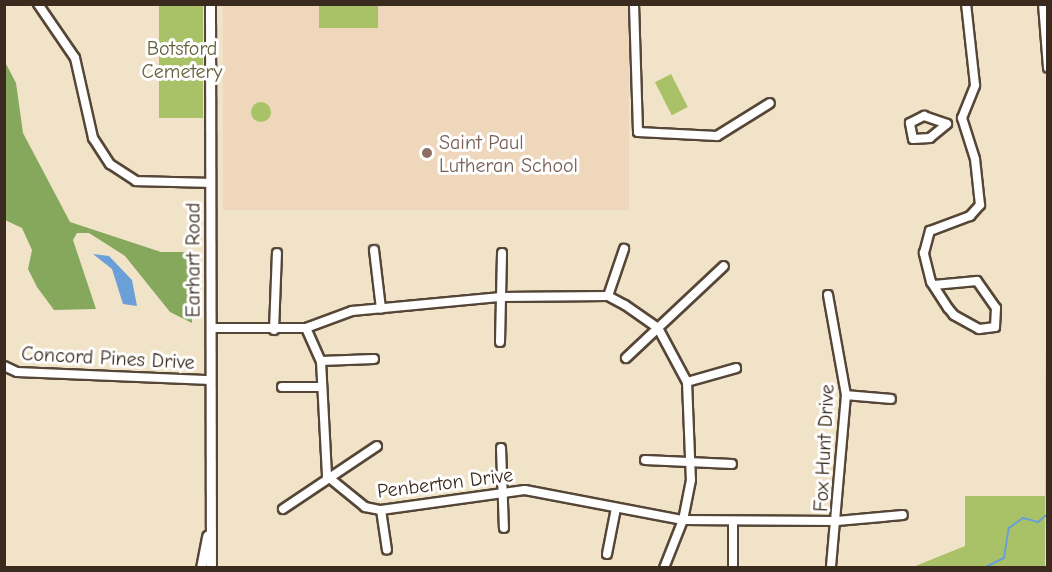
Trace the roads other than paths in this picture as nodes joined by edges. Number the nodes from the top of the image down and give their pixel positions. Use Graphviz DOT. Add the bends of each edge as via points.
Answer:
graph roads {
  1 [pos="38,4"];
  2 [pos="210,4"];
  3 [pos="634,4"];
  4 [pos="966,4"];
  5 [pos="1043,4"];
  6 [pos="1047,68"];
  7 [pos="770,103"];
  8 [pos="962,118"];
  9 [pos="947,124"];
  10 [pos="210,183"];
  11 [pos="624,249"];
  12 [pos="374,250"];
  13 [pos="277,253"];
  14 [pos="502,253"];
  15 [pos="724,266"];
  16 [pos="934,285"];
  17 [pos="828,295"];
  18 [pos="501,297"];
  19 [pos="608,297"];
  20 [pos="381,309"];
  21 [pos="211,327"];
  22 [pos="306,328"];
  23 [pos="658,328"];
  24 [pos="274,330"];
  25 [pos="500,342"];
  26 [pos="626,358"];
  27 [pos="374,359"];
  28 [pos="321,362"];
  29 [pos="4,366"];
  30 [pos="736,368"];
  31 [pos="211,380"];
  32 [pos="687,382"];
  33 [pos="282,387"];
  34 [pos="320,387"];
  35 [pos="846,395"];
  36 [pos="891,399"];
  37 [pos="377,446"];
  38 [pos="501,448"];
  39 [pos="645,460"];
  40 [pos="692,462"];
  41 [pos="732,464"];
  42 [pos="327,476"];
  43 [pos="502,491"];
  44 [pos="283,508"];
  45 [pos="616,508"];
  46 [pos="381,510"];
  47 [pos="903,515"];
  48 [pos="211,516"];
  49 [pos="683,520"];
  50 [pos="837,521"];
  51 [pos="733,523"];
  52 [pos="504,528"];
  53 [pos="387,550"];
  54 [pos="607,554"];
  55 [pos="202,567"];
  56 [pos="210,567"];
  57 [pos="664,567"];
  58 [pos="733,567"];
  59 [pos="831,567"];
  1 -- 10 [label="street" via="75,58 93,138 110,164 136,181"];
  2 -- 10 [label="street, Earhart Road"];
  3 -- 7 [label="street" via="638,132 717,136"];
  4 -- 8 [label="street" via="975,85"];
  5 -- 6 [label="street"];
  8 -- 9 [label="street"];
  8 -- 16 [label="street" via="975,159 980,205 977,212 926,237 926,266"];
  9 -- 9 [label="street" via="924,140 909,132 918,117"];
  10 -- 21 [label="street, Earhart Road"];
  11 -- 19 [label="street"];
  12 -- 20 [label="street"];
  13 -- 24 [label="street"];
  14 -- 18 [label="street"];
  15 -- 23 [label="street"];
  16 -- 16 [label="street" via="977,281 996,308 995,327 979,329 959,321"];
  17 -- 35 [label="street, Fox Hunt Drive"];
  18 -- 19 [label="street"];
  18 -- 20 [label="street"];
  18 -- 25 [label="street"];
  19 -- 23 [label="street"];
  20 -- 22 [label="street" via="329,316"];
  21 -- 24 [label="street"];
  21 -- 31 [label="street, Earhart Road"];
  22 -- 24 [label="street"];
  22 -- 28 [label="street"];
  23 -- 26 [label="street"];
  23 -- 32 [label="street"];
  27 -- 28 [label="street"];
  28 -- 34 [label="street"];
  29 -- 31 [label="street, Concord Pines Drive" via="17,372"];
  30 -- 32 [label="street"];
  31 -- 48 [label="street, Earhart Road"];
  32 -- 40 [label="street"];
  33 -- 34 [label="street"];
  34 -- 42 [label="street"];
  35 -- 36 [label="street"];
  35 -- 50 [label="street, Fox Hunt Drive"];
  37 -- 42 [label="street"];
  38 -- 43 [label="street"];
  39 -- 40 [label="street"];
  40 -- 41 [label="street"];
  40 -- 49 [label="street"];
  42 -- 44 [label="street"];
  42 -- 46 [label="street, Penberton Drive" via="350,500"];
  43 -- 45 [label="street, Penberton Drive" via="549,493"];
  43 -- 46 [label="street, Penberton Drive"];
  43 -- 52 [label="street"];
  45 -- 49 [label="street, Penberton Drive"];
  45 -- 54 [label="street"];
  46 -- 53 [label="street"];
  47 -- 50 [label="street, Penberton Drive"];
  48 -- 55 [label="street, Earhart Road"];
  48 -- 56 [label="street, Earhart Road"];
  49 -- 51 [label="street, Penberton Drive"];
  49 -- 57 [label="street"];
  50 -- 51 [label="street, Penberton Drive"];
  50 -- 59 [label="street, Fox Hunt Drive"];
  51 -- 58 [label="street"];
  55 -- 56 [label="street, Earhart Road"];
}
